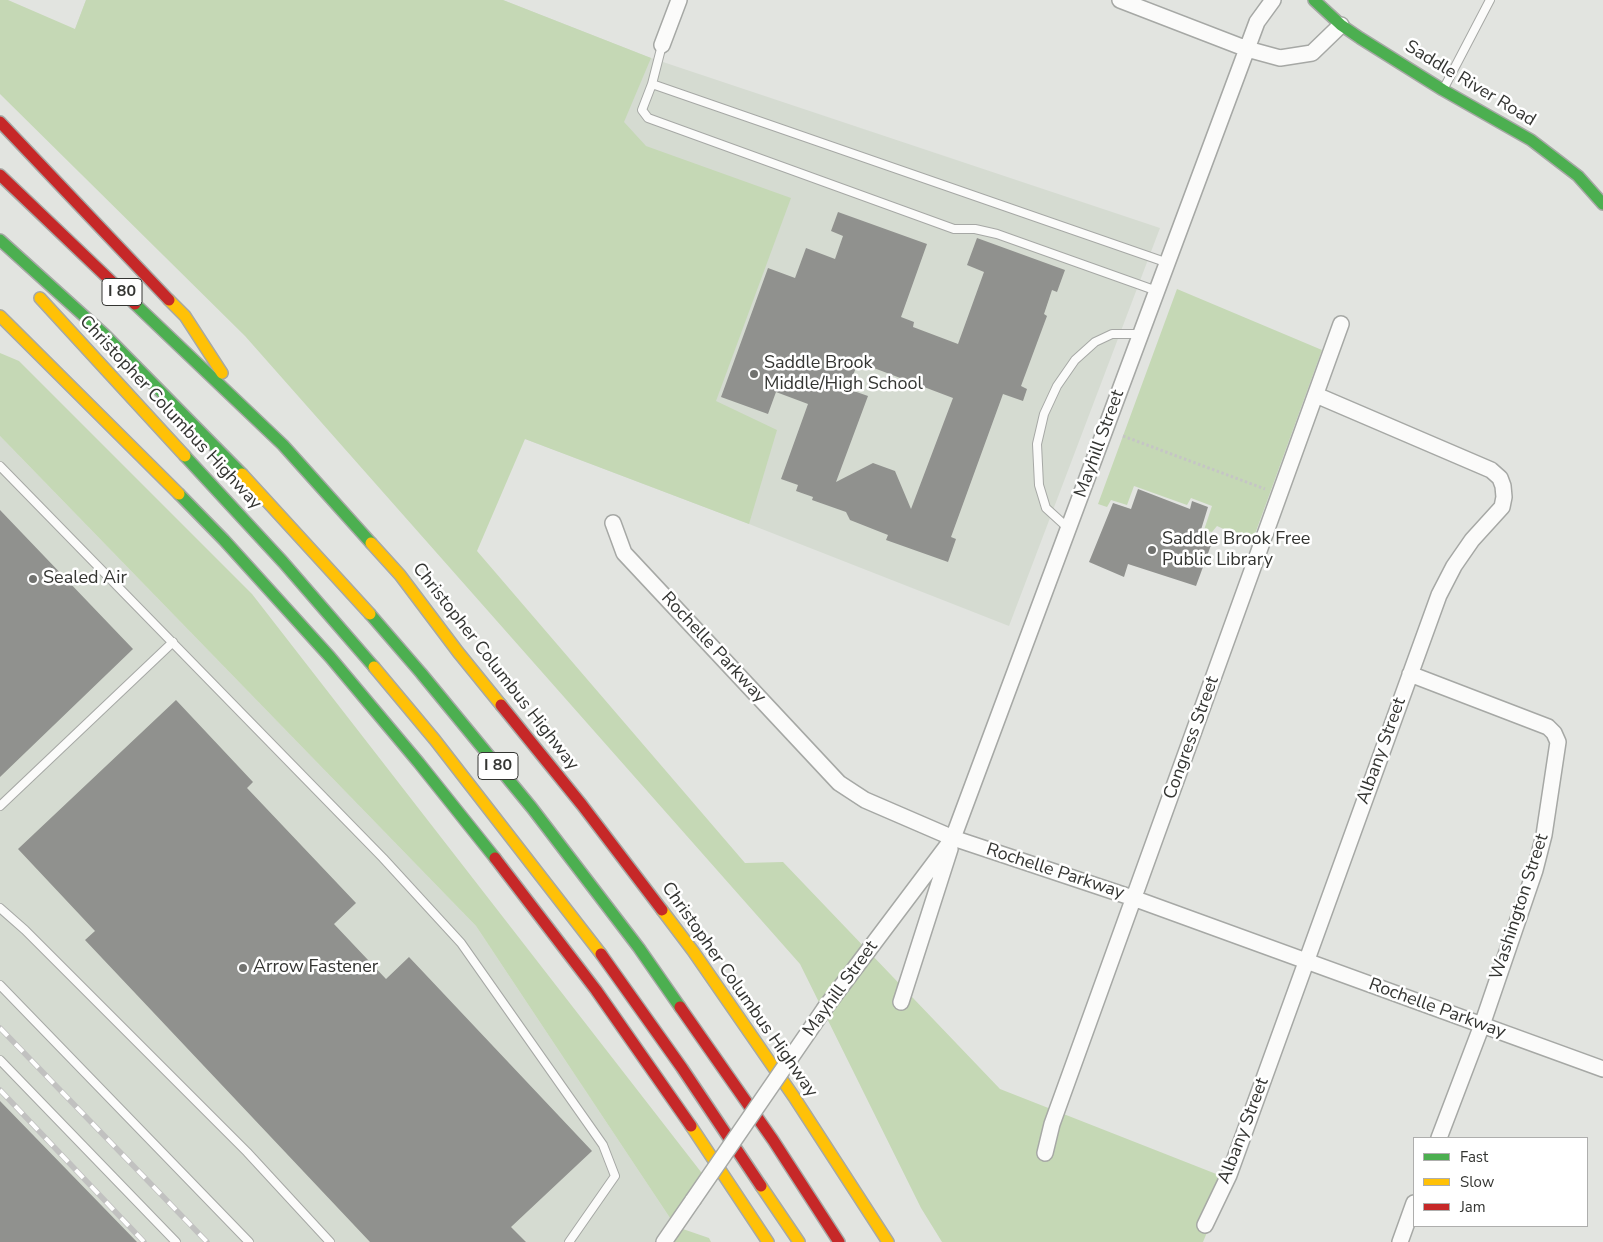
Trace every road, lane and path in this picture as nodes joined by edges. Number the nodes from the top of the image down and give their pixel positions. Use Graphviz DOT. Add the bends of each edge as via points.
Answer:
graph roads {
  1 [pos="679,0"];
  2 [pos="1120,0"];
  3 [pos="1273,0"];
  4 [pos="1314,0"];
  5 [pos="1490,0"];
  6 [pos="1341,25"];
  7 [pos="662,45"];
  8 [pos="1247,49"];
  9 [pos="652,84"];
  10 [pos="1443,90"];
  11 [pos="0,122"];
  12 [pos="0,175"];
  13 [pos="1603,204"];
  14 [pos="0,240"];
  15 [pos="1168,263"];
  16 [pos="34,291"];
  17 [pos="1158,291"];
  18 [pos="0,316"];
  19 [pos="1341,324"];
  20 [pos="1142,334"];
  21 [pos="21,353"];
  22 [pos="78,393"];
  23 [pos="1316,395"];
  24 [pos="244,408"];
  25 [pos="1123,436"];
  26 [pos="0,466"];
  27 [pos="1271,491"];
  28 [pos="613,523"];
  29 [pos="1069,529"];
  30 [pos="173,642"];
  31 [pos="1410,674"];
  32 [pos="0,806"];
  33 [pos="953,838"];
  34 [pos="1133,898"];
  35 [pos="0,908"];
  36 [pos="1306,961"];
  37 [pos="0,985"];
  38 [pos="901,1002"];
  39 [pos="1482,1025"];
  40 [pos="0,1060"];
  41 [pos="1603,1069"];
  42 [pos="1439,1137"];
  43 [pos="1045,1153"];
  44 [pos="1413,1206"];
  45 [pos="1205,1226"];
  46 [pos="176,1242"];
  47 [pos="249,1242"];
  48 [pos="330,1242"];
  49 [pos="569,1242"];
  50 [pos="664,1242"];
  51 [pos="768,1242"];
  52 [pos="799,1242"];
  53 [pos="839,1242"];
  54 [pos="888,1242"];
  55 [pos="1400,1242"];
  1 -- 7 [label="street"];
  2 -- 8 [label="street"];
  3 -- 8 [label="street, Mayhill Street" via="1257,22"];
  4 -- 6 [label="main road, Saddle River Road"];
  5 -- 10 [label="lane"];
  6 -- 8 [label="street" via="1312,53 1280,58"];
  6 -- 10 [label="main road, Saddle River Road"];
  7 -- 9 [label="lane"];
  8 -- 15 [label="street, Mayhill Street"];
  9 -- 15 [label="lane"];
  9 -- 17 [label="lane" via="642,110 648,118 954,228 975,228 997,234"];
  10 -- 13 [label="main road, Saddle River Road" via="1555,157 1578,176"];
  11 -- 24 [label="main road" via="185,316"];
  12 -- 24 [label="main road, Christopher Columbus Highway / I 80"];
  14 -- 53 [label="main road, Christopher Columbus Highway / I 80" via="104,334 218,448 338,577 421,673 532,808 639,948 768,1132"];
  15 -- 17 [label="street, Mayhill Street"];
  16 -- 52 [label="main road, Christopher Columbus Highway / I 80" via="283,562 446,754 620,981"];
  17 -- 20 [label="street, Mayhill Street"];
  18 -- 22 [label="main road"];
  19 -- 23 [label="street, Congress Street"];
  20 -- 29 [label="street, Mayhill Street"];
  20 -- 29 [label="lane" via="1112,334 1095,342 1075,360 1057,386 1044,414 1037,444 1038,485 1046,508"];
  21 -- 22 [label="main road"];
  22 -- 51 [label="main road" via="284,605 478,835 596,990"];
  23 -- 31 [label="street, Albany Street" via="1492,470 1503,486 1502,507 1472,540 1439,595"];
  23 -- 34 [label="street, Congress Street"];
  24 -- 54 [label="main road, Christopher Columbus Highway / I 80" via="283,445 400,575 619,852 761,1048"];
  25 -- 27 [label="path"];
  26 -- 30 [label="lane"];
  28 -- 33 [label="street, Rochelle Parkway" via="624,553 839,783 865,800"];
  29 -- 33 [label="street, Mayhill Street"];
  30 -- 32 [label="lane"];
  30 -- 49 [label="lane" via="461,943 603,1145 615,1176"];
  31 -- 36 [label="street, Albany Street"];
  31 -- 39 [label="street, Washington Street" via="1548,727 1558,742 1538,861"];
  33 -- 34 [label="street, Rochelle Parkway"];
  33 -- 38 [label="street, Mayhill Street"];
  33 -- 50 [label="street, Mayhill Street, bridge" via="825,1008"];
  34 -- 36 [label="street, Rochelle Parkway"];
  34 -- 43 [label="street, Congress Street" via="1052,1124"];
  35 -- 48 [label="lane" via="247,1152"];
  36 -- 39 [label="street, Rochelle Parkway"];
  36 -- 45 [label="street, Albany Street" via="1229,1175"];
  37 -- 47 [label="lane"];
  39 -- 41 [label="street, Rochelle Parkway"];
  39 -- 42 [label="street, Washington Street"];
  40 -- 46 [label="lane"];
  44 -- 55 [label="street"];
}
